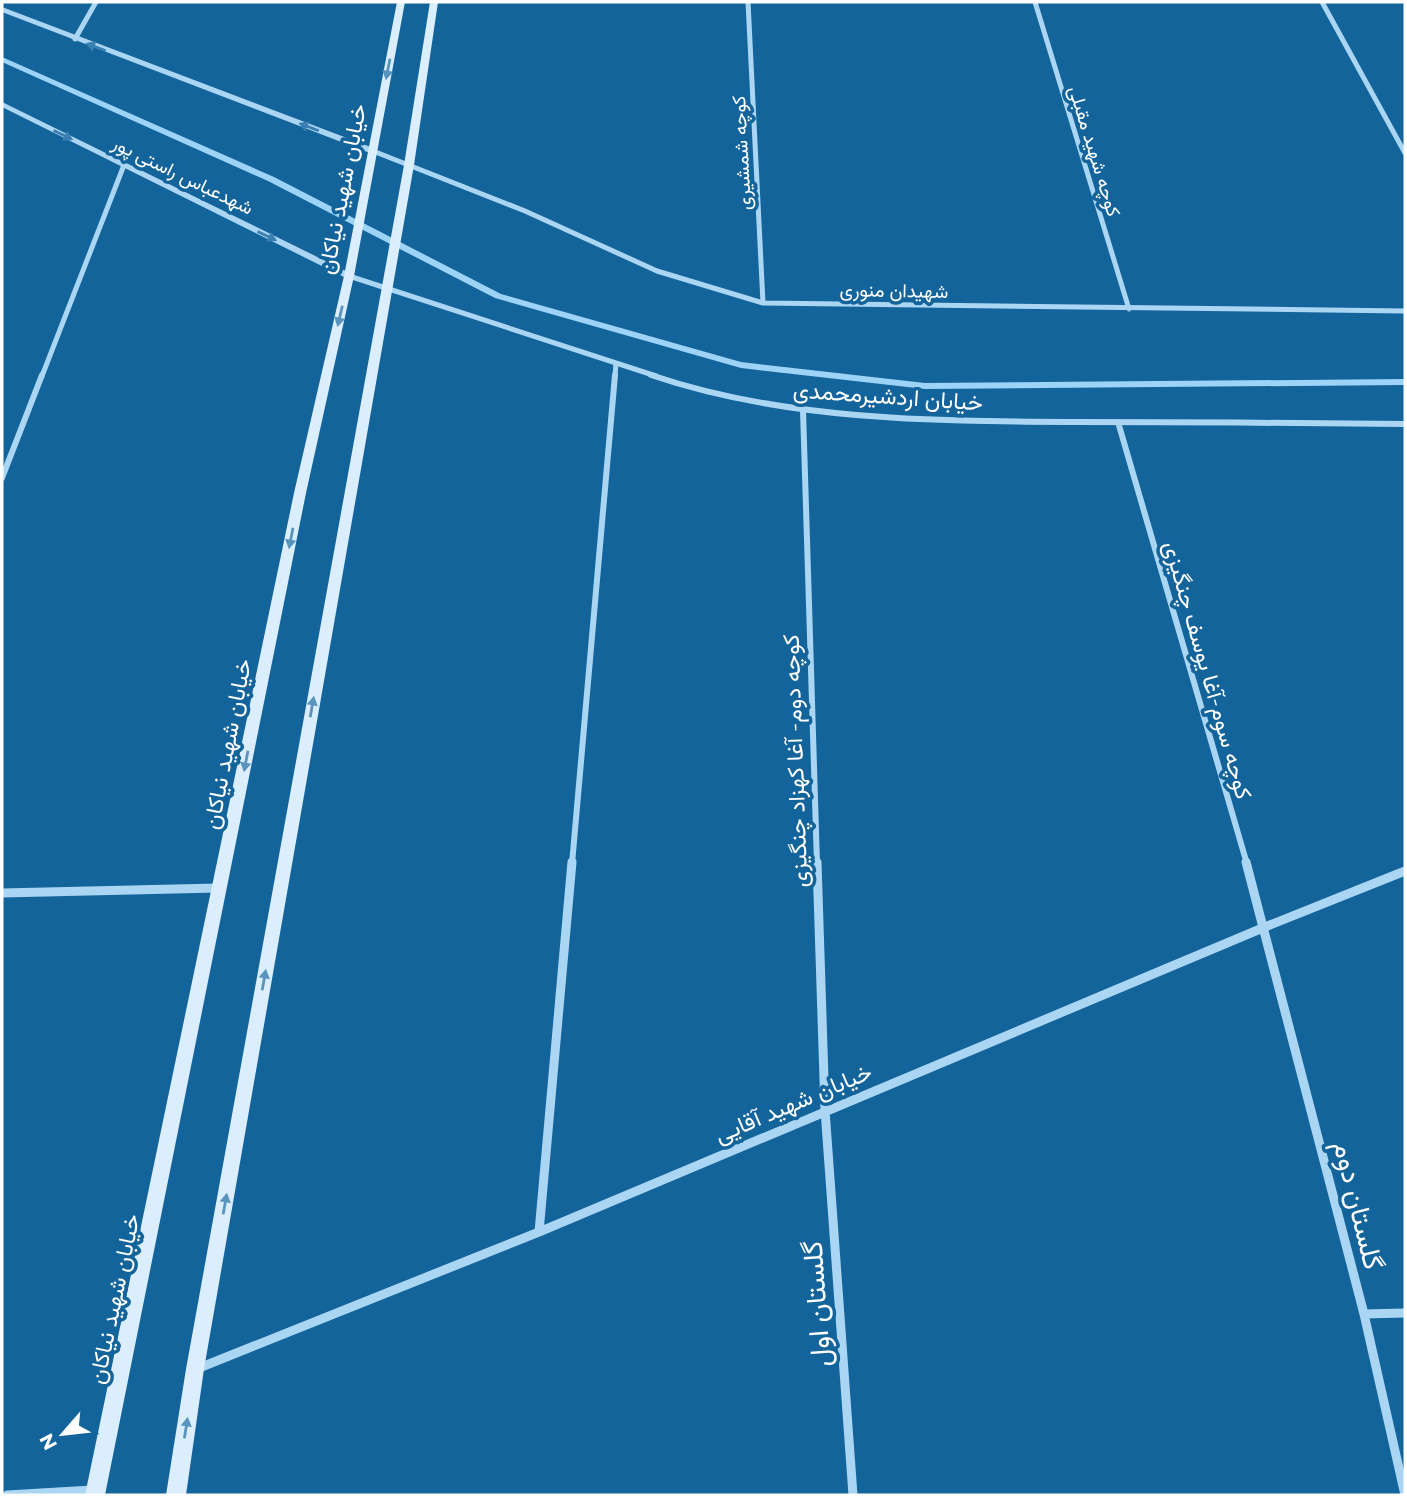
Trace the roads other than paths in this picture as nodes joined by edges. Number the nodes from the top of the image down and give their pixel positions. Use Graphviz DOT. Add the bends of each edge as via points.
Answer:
graph roads {
  1 [pos="96,2"];
  2 [pos="401,2"];
  3 [pos="434,2"];
  4 [pos="748,2"];
  5 [pos="1035,2"];
  6 [pos="1322,2"];
  7 [pos="2,9"];
  8 [pos="75,39"];
  9 [pos="2,104"];
  10 [pos="373,151"];
  11 [pos="1405,153"];
  12 [pos="409,164"];
  13 [pos="124,165"];
  14 [pos="349,276"];
  15 [pos="386,290"];
  16 [pos="763,303"];
  17 [pos="1129,309"];
  18 [pos="1405,311"];
  19 [pos="616,363"];
  20 [pos="803,410"];
  21 [pos="1118,422"];
  22 [pos="1405,424"];
  23 [pos="2,478"];
  24 [pos="1405,871"];
  25 [pos="221,888"];
  26 [pos="2,894"];
  27 [pos="1265,927"];
  28 [pos="825,1110"];
  29 [pos="538,1232"];
  30 [pos="1405,1313"];
  31 [pos="1364,1314"];
  32 [pos="195,1369"];
  33 [pos="96,1493"];
  34 [pos="1405,1494"];
  35 [pos="7,1495"];
  36 [pos="176,1495"];
  37 [pos="853,1495"];
  1 -- 8 [label="street"];
  2 -- 10 [label="main road, خیابان شهید نیاکان, one-way"];
  3 -- 12 [label="main road"];
  4 -- 16 [label="street, کوچه شمشیری"];
  5 -- 17 [label="street, کوچه شهید مقبلی"];
  6 -- 11 [label="street"];
  7 -- 8 [label="street"];
  10 -- 8 [label="street, one-way"];
  9 -- 13 [label="street, شهدعباس راستی پور, one-way"];
  10 -- 12 [label="street, شهیدان منوری"];
  10 -- 14 [label="main road, خیابان شهید نیاکان"];
  12 -- 15 [label="main road"];
  12 -- 16 [label="street, شهیدان منوری" via="657,271"];
  13 -- 14 [label="street, شهدعباس راستی پور, one-way"];
  13 -- 23 [label="street"];
  14 -- 15 [label="street, خیابان اردشیرمحمدی"];
  14 -- 25 [label="main road, خیابان شهید نیاکان, one-way" via="300,493"];
  15 -- 19 [label="street, خیابان اردشیرمحمدی"];
  32 -- 15 [label="main road, one-way"];
  16 -- 17 [label="street, شهیدان منوری"];
  17 -- 18 [label="street, شهیدان منوری"];
  19 -- 20 [label="street, خیابان اردشیرمحمدی" via="684,386"];
  19 -- 29 [label="street"];
  20 -- 21 [label="street, خیابان اردشیرمحمدی" via="970,421"];
  20 -- 28 [label="street, کوچه دوم- آغا کهزاد چنگیزی"];
  21 -- 22 [label="street, خیابان اردشیرمحمدی"];
  21 -- 27 [label="street, کوچه سوم-آغا یوسف چنگیزی"];
  24 -- 27 [label="street, خیابان شهید آقایی"];
  25 -- 26 [label="street"];
  25 -- 33 [label="main road, خیابان شهید نیاکان"];
  27 -- 28 [label="street, خیابان شهید آقایی"];
  27 -- 31 [label="street, گلستان دوم"];
  28 -- 29 [label="street, خیابان شهید آقایی"];
  28 -- 37 [label="street, گلستان اول"];
  29 -- 32 [label="street, خیابان شهید آقایی"];
  30 -- 31 [label="street"];
  31 -- 34 [label="street, گلستان دوم"];
  36 -- 32 [label="main road, one-way"];
  33 -- 35 [label="street"];
}
